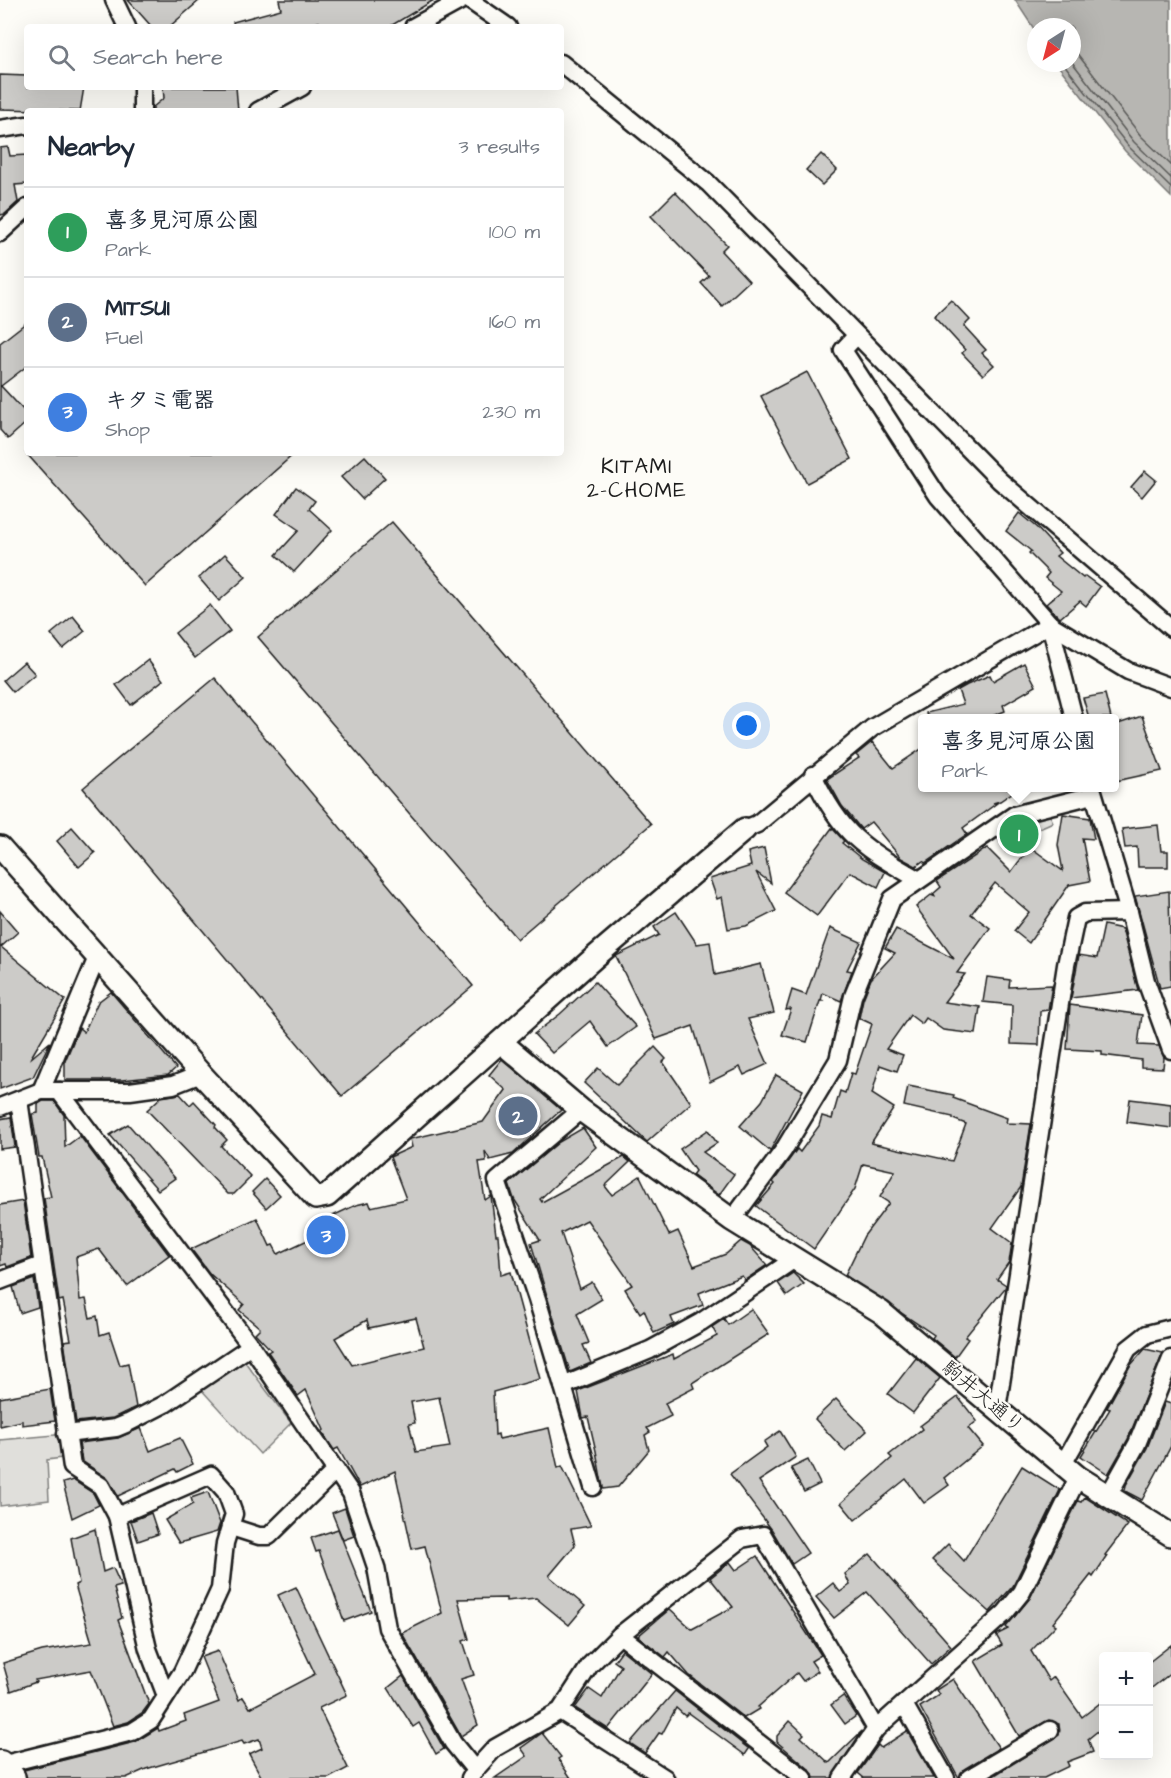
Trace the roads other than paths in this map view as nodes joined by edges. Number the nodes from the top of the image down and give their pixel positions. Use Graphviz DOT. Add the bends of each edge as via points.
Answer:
graph roads {
  1 [pos="114,0"];
  2 [pos="462,0"];
  3 [pos="469,0"];
  4 [pos="126,24"];
  5 [pos="418,24"];
  6 [pos="504,24"];
  7 [pos="564,65"];
  8 [pos="142,90"];
  9 [pos="296,90"];
  10 [pos="142,108"];
  11 [pos="264,108"];
  12 [pos="24,125"];
  13 [pos="0,129"];
  14 [pos="24,211"];
  15 [pos="0,233"];
  16 [pos="856,336"];
  17 [pos="1050,624"];
  18 [pos="1171,628"];
  19 [pos="1171,687"];
  20 [pos="1073,714"];
  21 [pos="813,775"];
  22 [pos="1090,792"];
  23 [pos="1093,792"];
  24 [pos="745,829"];
  25 [pos="0,847"];
  26 [pos="920,880"];
  27 [pos="1130,912"];
  28 [pos="98,955"];
  29 [pos="501,1042"];
  30 [pos="1171,1050"];
  31 [pos="201,1074"];
  32 [pos="41,1091"];
  33 [pos="59,1091"];
  34 [pos="19,1100"];
  35 [pos="0,1107"];
  36 [pos="581,1110"];
  37 [pos="732,1220"];
  38 [pos="795,1258"];
  39 [pos="42,1265"];
  40 [pos="0,1281"];
  41 [pos="1171,1328"];
  42 [pos="251,1346"];
  43 [pos="1171,1359"];
  44 [pos="563,1386"];
  45 [pos="997,1408"];
  46 [pos="66,1434"];
  47 [pos="336,1470"];
  48 [pos="1071,1471"];
  49 [pos="592,1487"];
  50 [pos="1108,1496"];
  51 [pos="117,1516"];
  52 [pos="231,1527"];
  53 [pos="1171,1534"];
  54 [pos="620,1635"];
  55 [pos="166,1696"];
  56 [pos="904,1704"];
  57 [pos="560,1711"];
  58 [pos="876,1729"];
  59 [pos="1050,1730"];
  60 [pos="4,1769"];
  61 [pos="472,1774"];
  62 [pos="665,1778"];
  63 [pos="804,1778"];
  64 [pos="842,1778"];
  65 [pos="946,1778"];
  66 [pos="969,1778"];
  1 -- 4 [label="street"];
  2 -- 5 [label="street"];
  3 -- 6 [label="street"];
  7 -- 16 [label="street" via="708,183"];
  8 -- 10 [label="street"];
  9 -- 11 [label="street"];
  12 -- 13 [label="street"];
  14 -- 15 [label="street"];
  16 -- 17 [label="street" via="843,350 938,496"];
  16 -- 18 [label="street" via="999,480"];
  17 -- 19 [label="street" via="1128,671"];
  17 -- 20 [label="street"];
  17 -- 21 [label="street" via="872,728"];
  21 -- 24 [label="street" via="757,824"];
  21 -- 26 [label="street" via="850,835 880,858"];
  22 -- 26 [label="street" via="1014,815"];
  23 -- 27 [label="street"];
  24 -- 29 [label="street"];
  25 -- 28 [label="street"];
  26 -- 37 [label="street" via="892,899 853,996 838,1060 783,1151"];
  27 -- 30 [label="street" via="1146,981"];
  27 -- 45 [label="street" via="1085,913 1076,918"];
  28 -- 31 [label="street"];
  28 -- 32 [label="street"];
  29 -- 31 [label="street" via="327,1197 316,1198"];
  29 -- 36 [label="street, 駒井大通り"];
  31 -- 33 [label="street" via="173,1085 130,1091"];
  32 -- 33 [label="street"];
  32 -- 34 [label="street"];
  33 -- 42 [label="street"];
  34 -- 35 [label="street"];
  34 -- 39 [label="street"];
  36 -- 37 [label="street, 駒井大通り"];
  36 -- 44 [label="street" via="497,1181"];
  37 -- 38 [label="street, 駒井大通り"];
  38 -- 44 [label="street" via="701,1322 611,1368"];
  38 -- 45 [label="street, 駒井大通り" via="881,1312"];
  39 -- 40 [label="street"];
  39 -- 46 [label="street"];
  41 -- 48 [label="street" via="1148,1334 1128,1349"];
  42 -- 46 [label="street" via="157,1409 128,1423"];
  42 -- 47 [label="street"];
  43 -- 50 [label="street" via="1137,1444"];
  44 -- 49 [label="street"];
  45 -- 48 [label="street, 駒井大通り"];
  46 -- 51 [label="street" via="72,1467 101,1486"];
  47 -- 52 [label="street" via="269,1536"];
  47 -- 61 [label="street" via="351,1493 367,1535 382,1591 387,1629"];
  48 -- 50 [label="street, 駒井大通り"];
  48 -- 56 [label="street" via="1022,1592 1005,1613"];
  50 -- 53 [label="street, 駒井大通り"];
  51 -- 52 [label="street" via="211,1475 226,1492 234,1514"];
  51 -- 55 [label="street" via="148,1649"];
  52 -- 55 [label="street" via="220,1589 187,1663"];
  54 -- 57 [label="street" via="590,1665"];
  54 -- 58 [label="street" via="742,1539 763,1535"];
  54 -- 63 [label="street"];
  55 -- 60 [label="street" via="152,1720 132,1732"];
  56 -- 58 [label="street"];
  56 -- 65 [label="street"];
  57 -- 61 [label="street" via="495,1748"];
  57 -- 62 [label="street"];
  58 -- 64 [label="street"];
  59 -- 66 [label="street"];
}
